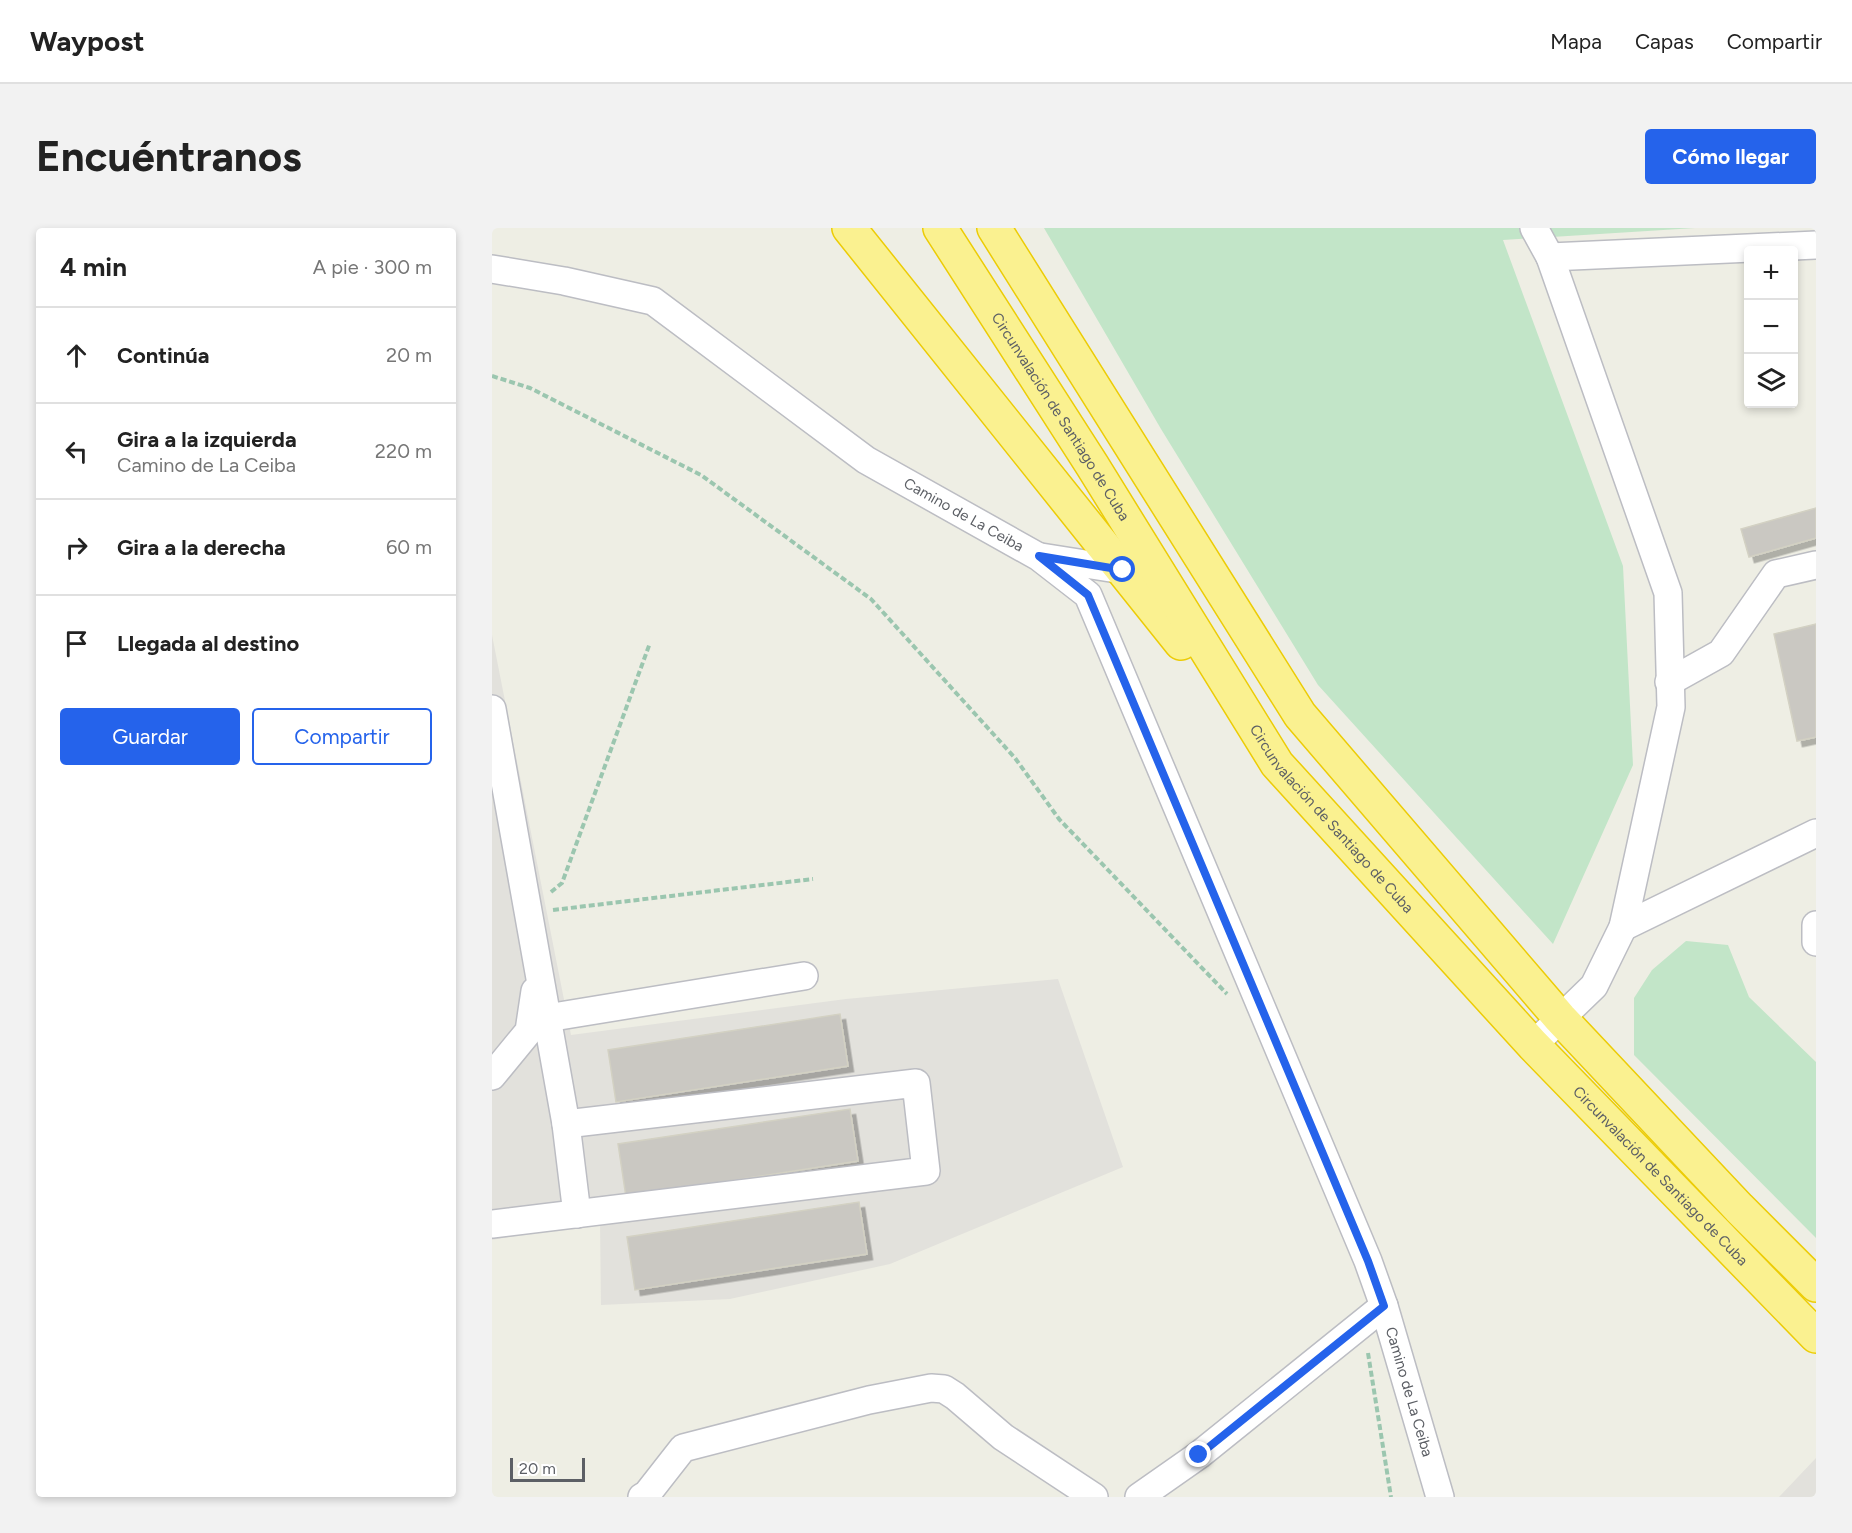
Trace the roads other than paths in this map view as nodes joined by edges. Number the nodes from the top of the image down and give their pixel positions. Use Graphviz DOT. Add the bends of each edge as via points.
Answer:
graph roads {
  1 [pos="849,228"];
  2 [pos="940,228"];
  3 [pos="994,228"];
  4 [pos="1534,228"];
  5 [pos="1816,245"];
  6 [pos="1550,257"];
  7 [pos="492,269"];
  8 [pos="1039,556"];
  9 [pos="1816,565"];
  10 [pos="1123,570"];
  11 [pos="1669,682"];
  12 [pos="493,716"];
  13 [pos="1277,764"];
  14 [pos="1816,833"];
  15 [pos="1816,925"];
  16 [pos="1623,927"];
  17 [pos="1816,942"];
  18 [pos="538,966"];
  19 [pos="804,976"];
  20 [pos="547,1018"];
  21 [pos="1560,1018"];
  22 [pos="1533,1045"];
  23 [pos="492,1076"];
  24 [pos="566,1124"];
  25 [pos="577,1214"];
  26 [pos="492,1224"];
  27 [pos="1816,1285"];
  28 [pos="1373,1314"];
  29 [pos="1816,1336"];
  30 [pos="645,1496"];
  31 [pos="1094,1497"];
  32 [pos="1139,1497"];
  33 [pos="1440,1497"];
  1 -- 10 [label="highway"];
  2 -- 13 [label="highway, Circunvalación de Santiago de Cuba"];
  3 -- 21 [label="highway" via="1300,715"];
  4 -- 6 [label="street"];
  5 -- 6 [label="street"];
  6 -- 11 [label="street" via="1668,593"];
  7 -- 8 [label="street, Camino de La Ceiba" via="653,301 866,460"];
  8 -- 10 [label="street"];
  8 -- 28 [label="street, Camino de La Ceiba" via="1088,595 1368,1261"];
  9 -- 11 [label="street" via="1776,574 1721,653"];
  10 -- 13 [label="highway"];
  11 -- 16 [label="street" via="1671,707"];
  12 -- 18 [label="street"];
  13 -- 22 [label="highway, Circunvalación de Santiago de Cuba"];
  14 -- 16 [label="street"];
  15 -- 17 [label="street"];
  16 -- 21 [label="street" via="1594,986"];
  18 -- 20 [label="street"];
  18 -- 23 [label="street" via="529,1031"];
  19 -- 20 [label="street"];
  20 -- 24 [label="street"];
  21 -- 22 [label="street"];
  21 -- 27 [label="highway" via="1738,1208"];
  22 -- 29 [label="highway, Circunvalación de Santiago de Cuba"];
  24 -- 25 [label="street"];
  24 -- 25 [label="street" via="916,1083 926,1171"];
  25 -- 26 [label="street"];
  28 -- 32 [label="street" via="1199,1455"];
  28 -- 33 [label="street, Camino de La Ceiba"];
  30 -- 31 [label="street" via="683,1448 869,1400 932,1388 955,1396 1003,1437"];
}
